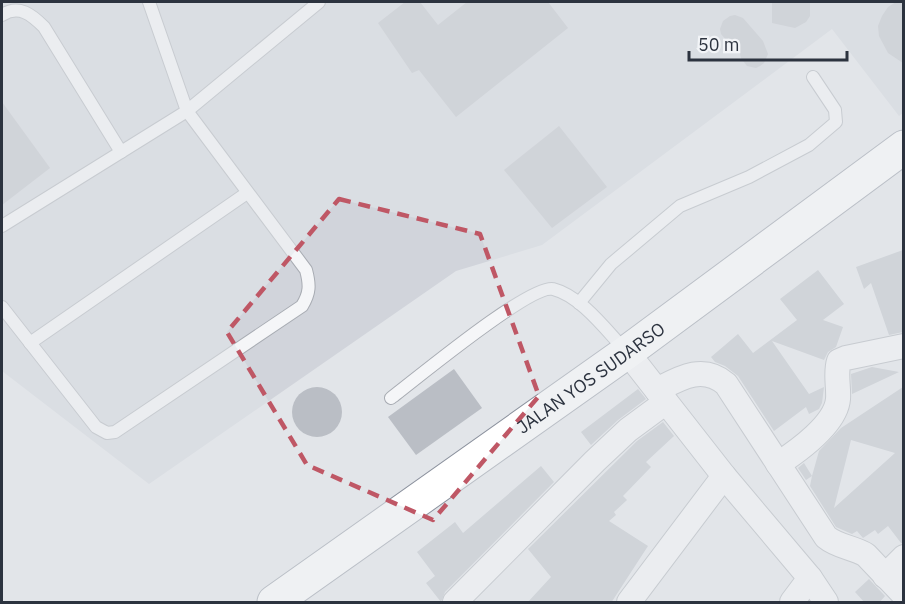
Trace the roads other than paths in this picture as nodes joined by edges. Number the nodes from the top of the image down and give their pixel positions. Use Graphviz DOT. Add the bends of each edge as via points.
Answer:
graph roads {
  1 [pos="149,2"];
  2 [pos="319,2"];
  3 [pos="2,15"];
  4 [pos="813,77"];
  5 [pos="187,111"];
  6 [pos="903,147"];
  7 [pos="121,152"];
  8 [pos="248,193"];
  9 [pos="2,226"];
  10 [pos="579,303"];
  11 [pos="2,307"];
  12 [pos="30,343"];
  13 [pos="903,346"];
  14 [pos="627,352"];
  15 [pos="662,396"];
  16 [pos="391,398"];
  17 [pos="778,464"];
  18 [pos="724,476"];
  19 [pos="903,557"];
  20 [pos="885,576"];
  21 [pos="810,578"];
  22 [pos="903,595"];
  23 [pos="274,603"];
  24 [pos="455,603"];
  25 [pos="629,603"];
  26 [pos="792,603"];
  27 [pos="826,603"];
  1 -- 5 [label="lane"];
  2 -- 5 [label="lane"];
  3 -- 7 [label="lane" via="33,15 44,27"];
  4 -- 10 [label="lane" via="835,110 836,122 809,145 749,177 680,206 611,264"];
  5 -- 7 [label="lane"];
  5 -- 8 [label="lane"];
  6 -- 14 [label="highway, JALAN YOS SUDARSO"];
  7 -- 9 [label="lane"];
  8 -- 12 [label="lane"];
  8 -- 12 [label="lane" via="306,270 310,285 302,306 115,432 107,433 96,427"];
  10 -- 14 [label="lane"];
  10 -- 16 [label="lane" via="553,289 540,290 506,310"];
  11 -- 12 [label="lane"];
  13 -- 17 [label="street" via="839,361 838,398 833,416"];
  14 -- 15 [label="street"];
  14 -- 23 [label="highway, JALAN YOS SUDARSO"];
  15 -- 17 [label="street" via="687,375 696,373 719,379"];
  15 -- 18 [label="street"];
  15 -- 24 [label="street"];
  17 -- 20 [label="street" via="826,537 835,544 860,551"];
  18 -- 21 [label="street"];
  18 -- 25 [label="street"];
  19 -- 20 [label="street"];
  20 -- 22 [label="street"];
  21 -- 26 [label="street"];
  21 -- 27 [label="street"];
}
